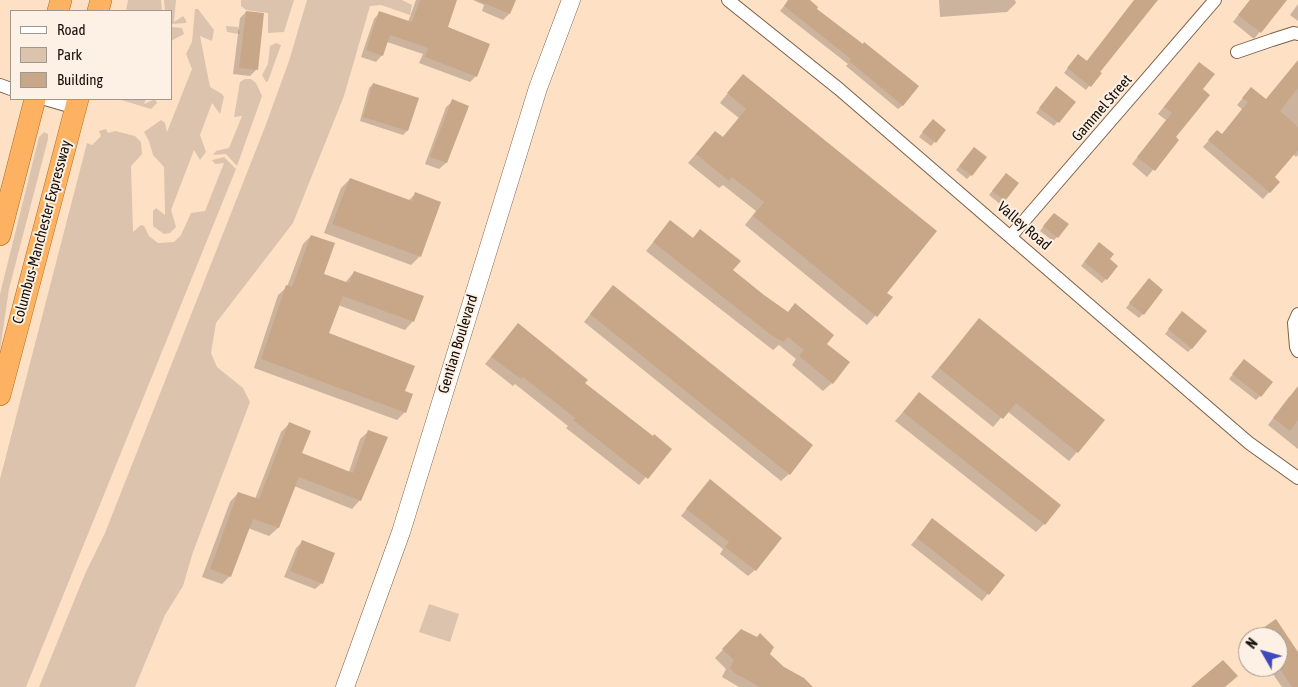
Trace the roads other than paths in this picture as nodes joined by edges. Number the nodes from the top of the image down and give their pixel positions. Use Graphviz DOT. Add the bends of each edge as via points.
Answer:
graph roads {
  1 [pos="571,0"];
  2 [pos="728,0"];
  3 [pos="1215,0"];
  4 [pos="1298,34"];
  5 [pos="1237,52"];
  6 [pos="35,100"];
  7 [pos="52,100"];
  8 [pos="77,103"];
  9 [pos="0,236"];
  10 [pos="1011,236"];
  11 [pos="1298,314"];
  12 [pos="1298,351"];
  13 [pos="0,395"];
  14 [pos="1298,478"];
  15 [pos="344,687"];
  1 -- 15 [label="main road, Gentian Boulevard" via="538,88 401,532"];
  2 -- 10 [label="street, Valley Road" via="839,89"];
  3 -- 10 [label="street, Gammel Street"];
  4 -- 5 [label="street"];
  6 -- 9 [label="highway"];
  7 -- 8 [label="street"];
  8 -- 13 [label="highway, Columbus-Manchester Expressway"];
  10 -- 14 [label="street, Valley Road" via="1249,443"];
  11 -- 12 [label="street" via="1294,323"];
}
